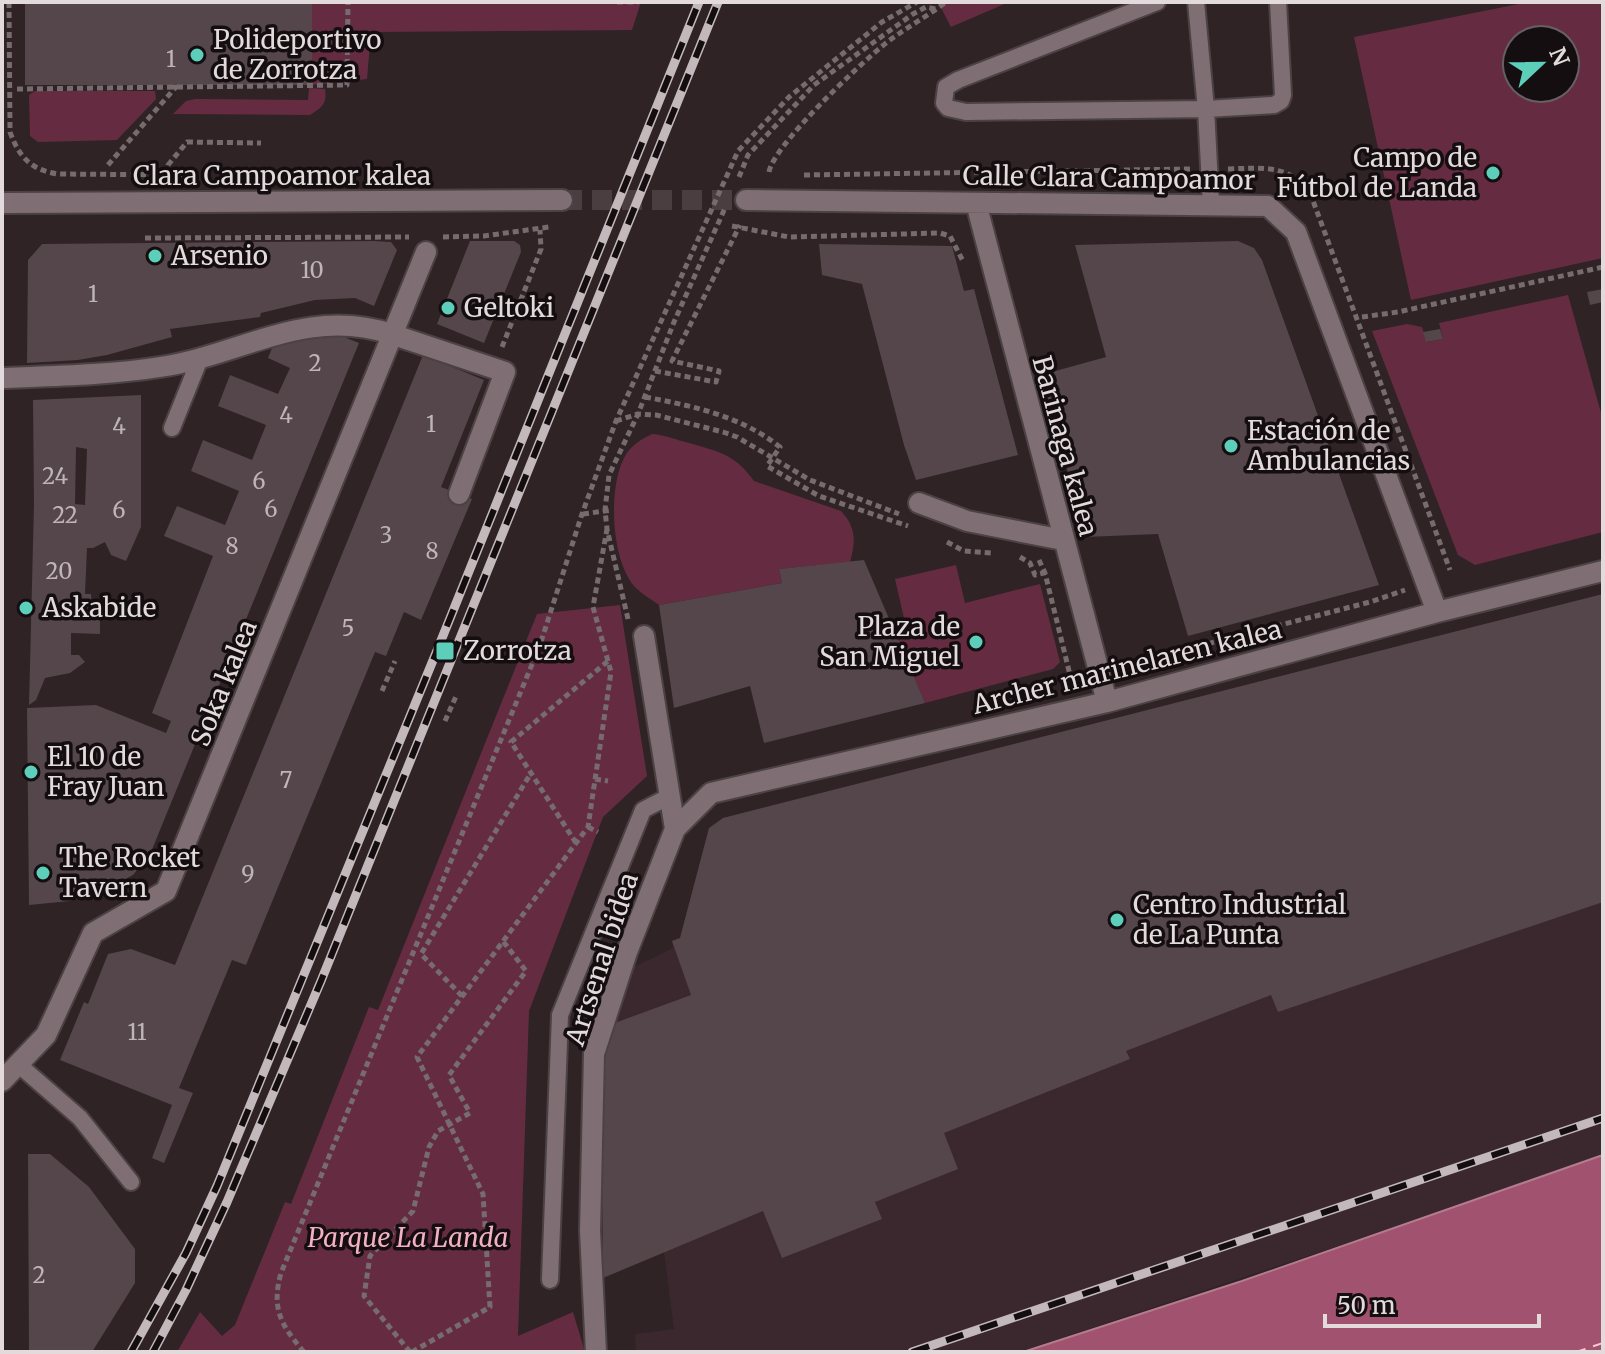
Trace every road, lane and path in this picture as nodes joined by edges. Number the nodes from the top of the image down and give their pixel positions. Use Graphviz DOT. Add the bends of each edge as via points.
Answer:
graph roads {
  1 [pos="9,2"];
  2 [pos="348,2"];
  3 [pos="617,2"];
  4 [pos="638,2"];
  5 [pos="917,2"];
  6 [pos="946,2"];
  7 [pos="1157,2"];
  8 [pos="1196,2"];
  9 [pos="1278,2"];
  10 [pos="936,9"];
  11 [pos="175,86"];
  12 [pos="17,89"];
  13 [pos="1206,109"];
  14 [pos="261,143"];
  15 [pos="108,165"];
  16 [pos="1210,168"];
  17 [pos="769,172"];
  18 [pos="797,177"];
  19 [pos="738,192"];
  20 [pos="562,200"];
  21 [pos="2,203"];
  22 [pos="976,203"];
  23 [pos="1211,204"];
  24 [pos="740,225"];
  25 [pos="732,226"];
  26 [pos="549,227"];
  27 [pos="540,230"];
  28 [pos="145,238"];
  29 [pos="428,242"];
  30 [pos="1603,267"];
  31 [pos="967,274"];
  32 [pos="1362,317"];
  33 [pos="391,334"];
  34 [pos="201,356"];
  35 [pos="495,367"];
  36 [pos="655,371"];
  37 [pos="2,378"];
  38 [pos="645,397"];
  39 [pos="638,414"];
  40 [pos="616,421"];
  41 [pos="172,428"];
  42 [pos="773,459"];
  43 [pos="459,494"];
  44 [pos="911,509"];
  45 [pos="608,510"];
  46 [pos="582,514"];
  47 [pos="908,526"];
  48 [pos="607,529"];
  49 [pos="938,536"];
  50 [pos="1063,540"];
  51 [pos="1032,551"];
  52 [pos="1003,553"];
  53 [pos="1015,554"];
  54 [pos="1057,569"];
  55 [pos="1603,571"];
  56 [pos="1045,573"];
  57 [pos="1427,583"];
  58 [pos="1437,612"];
  59 [pos="637,634"];
  60 [pos="395,661"];
  61 [pos="608,661"];
  62 [pos="1098,672"];
  63 [pos="382,691"];
  64 [pos="457,694"];
  65 [pos="1107,702"];
  66 [pos="445,721"];
  67 [pos="531,773"];
  68 [pos="595,779"];
  69 [pos="608,781"];
  70 [pos="668,797"];
  71 [pos="588,827"];
  72 [pos="675,829"];
  73 [pos="598,832"];
  74 [pos="576,843"];
  75 [pos="503,941"];
  76 [pos="462,996"];
  77 [pos="19,1065"];
  78 [pos="2,1081"];
  79 [pos="450,1125"];
  80 [pos="131,1182"];
  81 [pos="550,1280"];
  82 [pos="304,1352"];
  83 [pos="411,1352"];
  84 [pos="596,1352"];
  1 -- 14 [label="path" via="10,132 16,149 33,167 58,174 166,175 187,142"];
  2 -- 11 [label="path" via="347,85"];
  3 -- 4 [label="path"];
  5 -- 40 [label="path" via="882,22 789,97 738,151"];
  6 -- 10 [label="path"];
  7 -- 13 [label="lane" via="958,80 946,87 944,103 966,112"];
  8 -- 13 [label="lane"];
  9 -- 13 [label="lane" via="1281,101"];
  10 -- 17 [label="path" via="880,48 803,123 771,162"];
  10 -- 19 [label="path" via="926,7 913,14 814,85 748,155"];
  11 -- 12 [label="path"];
  11 -- 15 [label="path"];
  13 -- 16 [label="lane"];
  16 -- 18 [label="path"];
  16 -- 23 [label="lane"];
  16 -- 57 [label="path" via="1274,168 1309,190 1452,574"];
  19 -- 22 [label="street, Calle Clara Campoamor"];
  19 -- 36 [label="path"];
  20 -- 21 [label="street, Clara Campoamor kalea"];
  22 -- 23 [label="street, Calle Clara Campoamor"];
  22 -- 50 [label="street, Barinaga kalea"];
  23 -- 57 [label="street, Calle Clara Campoamor" via="1268,206 1296,232"];
  24 -- 25 [label="path"];
  24 -- 31 [label="path" via="789,237 940,233 950,236"];
  24 -- 36 [label="path" via="672,361 719,371 716,382"];
  26 -- 27 [label="path"];
  27 -- 29 [label="path"];
  27 -- 35 [label="path" via="541,249"];
  28 -- 29 [label="path"];
  29 -- 33 [label="street, Soka kalea"];
  30 -- 32 [label="path"];
  33 -- 34 [label="street" via="365,325 315,325"];
  33 -- 35 [label="street"];
  33 -- 77 [label="street, Soka kalea" via="166,891 93,933 46,1035"];
  34 -- 37 [label="street" via="161,367"];
  34 -- 41 [label="lane"];
  35 -- 43 [label="street" via="505,372"];
  36 -- 38 [label="path"];
  38 -- 39 [label="path"];
  38 -- 42 [label="path" via="740,421 780,447"];
  39 -- 40 [label="path"];
  39 -- 42 [label="path" via="723,432"];
  39 -- 45 [label="path" via="609,475"];
  40 -- 46 [label="path"];
  42 -- 44 [label="path" via="810,480"];
  42 -- 47 [label="path" via="767,466 819,496"];
  44 -- 50 [label="street"];
  45 -- 46 [label="path"];
  45 -- 48 [label="path"];
  46 -- 82 [label="path" via="540,645 281,1273 276,1310"];
  48 -- 59 [label="path"];
  48 -- 61 [label="path" via="593,607"];
  49 -- 52 [label="path" via="964,551"];
  50 -- 62 [label="street, Barinaga kalea"];
  51 -- 56 [label="path"];
  53 -- 56 [label="path" via="1030,563 1035,575"];
  54 -- 56 [label="path"];
  55 -- 58 [label="street, Archer marinelaren kalea"];
  56 -- 62 [label="path" via="1071,679"];
  57 -- 58 [label="street, Calle Clara Campoamor"];
  57 -- 62 [label="path"];
  58 -- 65 [label="street, Archer marinelaren kalea"];
  59 -- 70 [label="street"];
  60 -- 63 [label="path"];
  61 -- 67 [label="path" via="511,742"];
  61 -- 68 [label="path" via="611,672"];
  62 -- 65 [label="street, Barinaga kalea"];
  64 -- 66 [label="path"];
  65 -- 72 [label="street, Archer marinelaren kalea" via="711,793"];
  67 -- 74 [label="path"];
  67 -- 76 [label="path" via="421,954"];
  68 -- 69 [label="path"];
  68 -- 71 [label="path"];
  70 -- 72 [label="street"];
  70 -- 81 [label="lane" via="643,810 560,1015"];
  71 -- 73 [label="path"];
  71 -- 74 [label="path"];
  72 -- 84 [label="street, Artsenal bidea" via="594,1054 590,1231"];
  74 -- 75 [label="path"];
  75 -- 76 [label="path"];
  75 -- 79 [label="path" via="526,971 449,1075 470,1113"];
  76 -- 79 [label="path" via="417,1057"];
  77 -- 78 [label="street, Soka kalea"];
  77 -- 80 [label="lane" via="80,1118"];
  79 -- 83 [label="path" via="438,1131 429,1147 413,1211 370,1256 364,1296"];
  79 -- 83 [label="path" via="483,1194 490,1307"];
}
